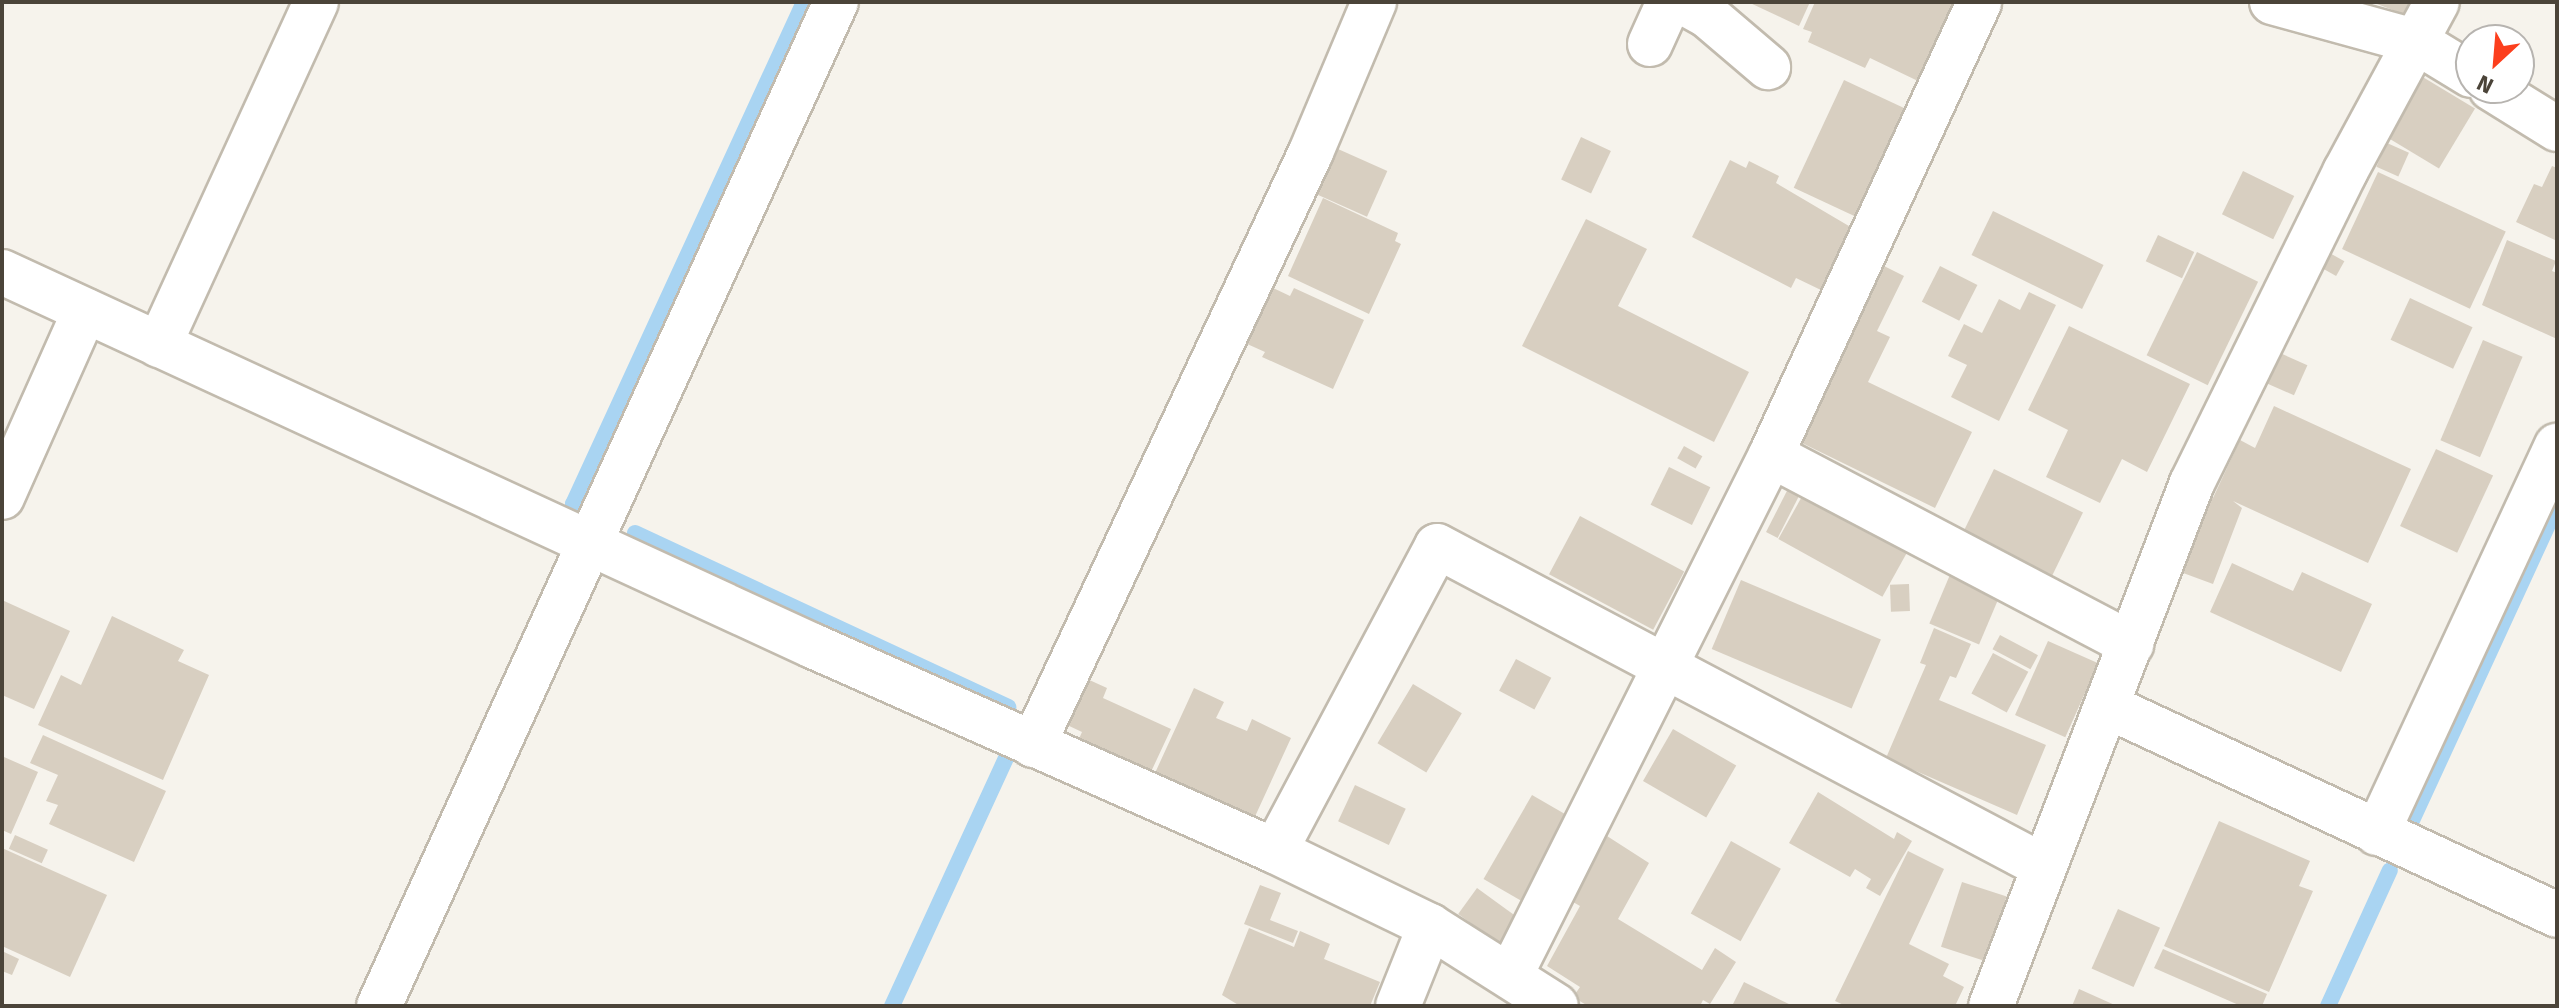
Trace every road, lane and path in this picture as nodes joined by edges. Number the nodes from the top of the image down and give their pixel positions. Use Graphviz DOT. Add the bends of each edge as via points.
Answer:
graph roads {
  1 [pos="316,2"];
  2 [pos="836,2"];
  3 [pos="1374,2"];
  4 [pos="1669,2"];
  5 [pos="1683,2"];
  6 [pos="1979,2"];
  7 [pos="2272,2"];
  8 [pos="2437,2"];
  9 [pos="2417,42"];
  10 [pos="1650,44"];
  11 [pos="2455,65"];
  12 [pos="1768,67"];
  13 [pos="2517,104"];
  14 [pos="2557,129"];
  15 [pos="2,272"];
  16 [pos="85,311"];
  17 [pos="159,345"];
  18 [pos="2557,446"];
  19 [pos="1771,455"];
  20 [pos="2,497"];
  21 [pos="589,544"];
  22 [pos="2131,644"];
  23 [pos="1667,668"];
  24 [pos="2107,706"];
  25 [pos="1033,745"];
  26 [pos="2377,833"];
  27 [pos="1275,851"];
  28 [pos="2043,866"];
  29 [pos="2557,915"];
  30 [pos="1430,926"];
  31 [pos="1511,974"];
  32 [pos="379,1006"];
  33 [pos="1398,1006"];
  34 [pos="1556,1006"];
  35 [pos="1991,1006"];
  1 -- 17 [label="street"];
  2 -- 21 [label="street"];
  3 -- 25 [label="street" via="1311,152"];
  4 -- 10 [label="street"];
  5 -- 12 [label="street" via="1708,16"];
  6 -- 19 [label="street"];
  7 -- 9 [label="street"];
  8 -- 9 [label="street"];
  9 -- 11 [label="street"];
  9 -- 22 [label="street" via="2345,172 2192,483"];
  13 -- 14 [label="street"];
  15 -- 16 [label="street"];
  16 -- 17 [label="street"];
  16 -- 20 [label="street"];
  17 -- 21 [label="street"];
  18 -- 26 [label="street"];
  19 -- 22 [label="street"];
  19 -- 23 [label="street"];
  21 -- 25 [label="street"];
  21 -- 32 [label="street"];
  22 -- 24 [label="street"];
  23 -- 27 [label="street" via="1437,546"];
  23 -- 28 [label="street"];
  23 -- 31 [label="street"];
  24 -- 26 [label="street"];
  24 -- 28 [label="street"];
  25 -- 27 [label="street"];
  26 -- 29 [label="street"];
  27 -- 30 [label="street"];
  28 -- 35 [label="street"];
  30 -- 31 [label="street"];
  30 -- 33 [label="street"];
  31 -- 34 [label="street"];
}
